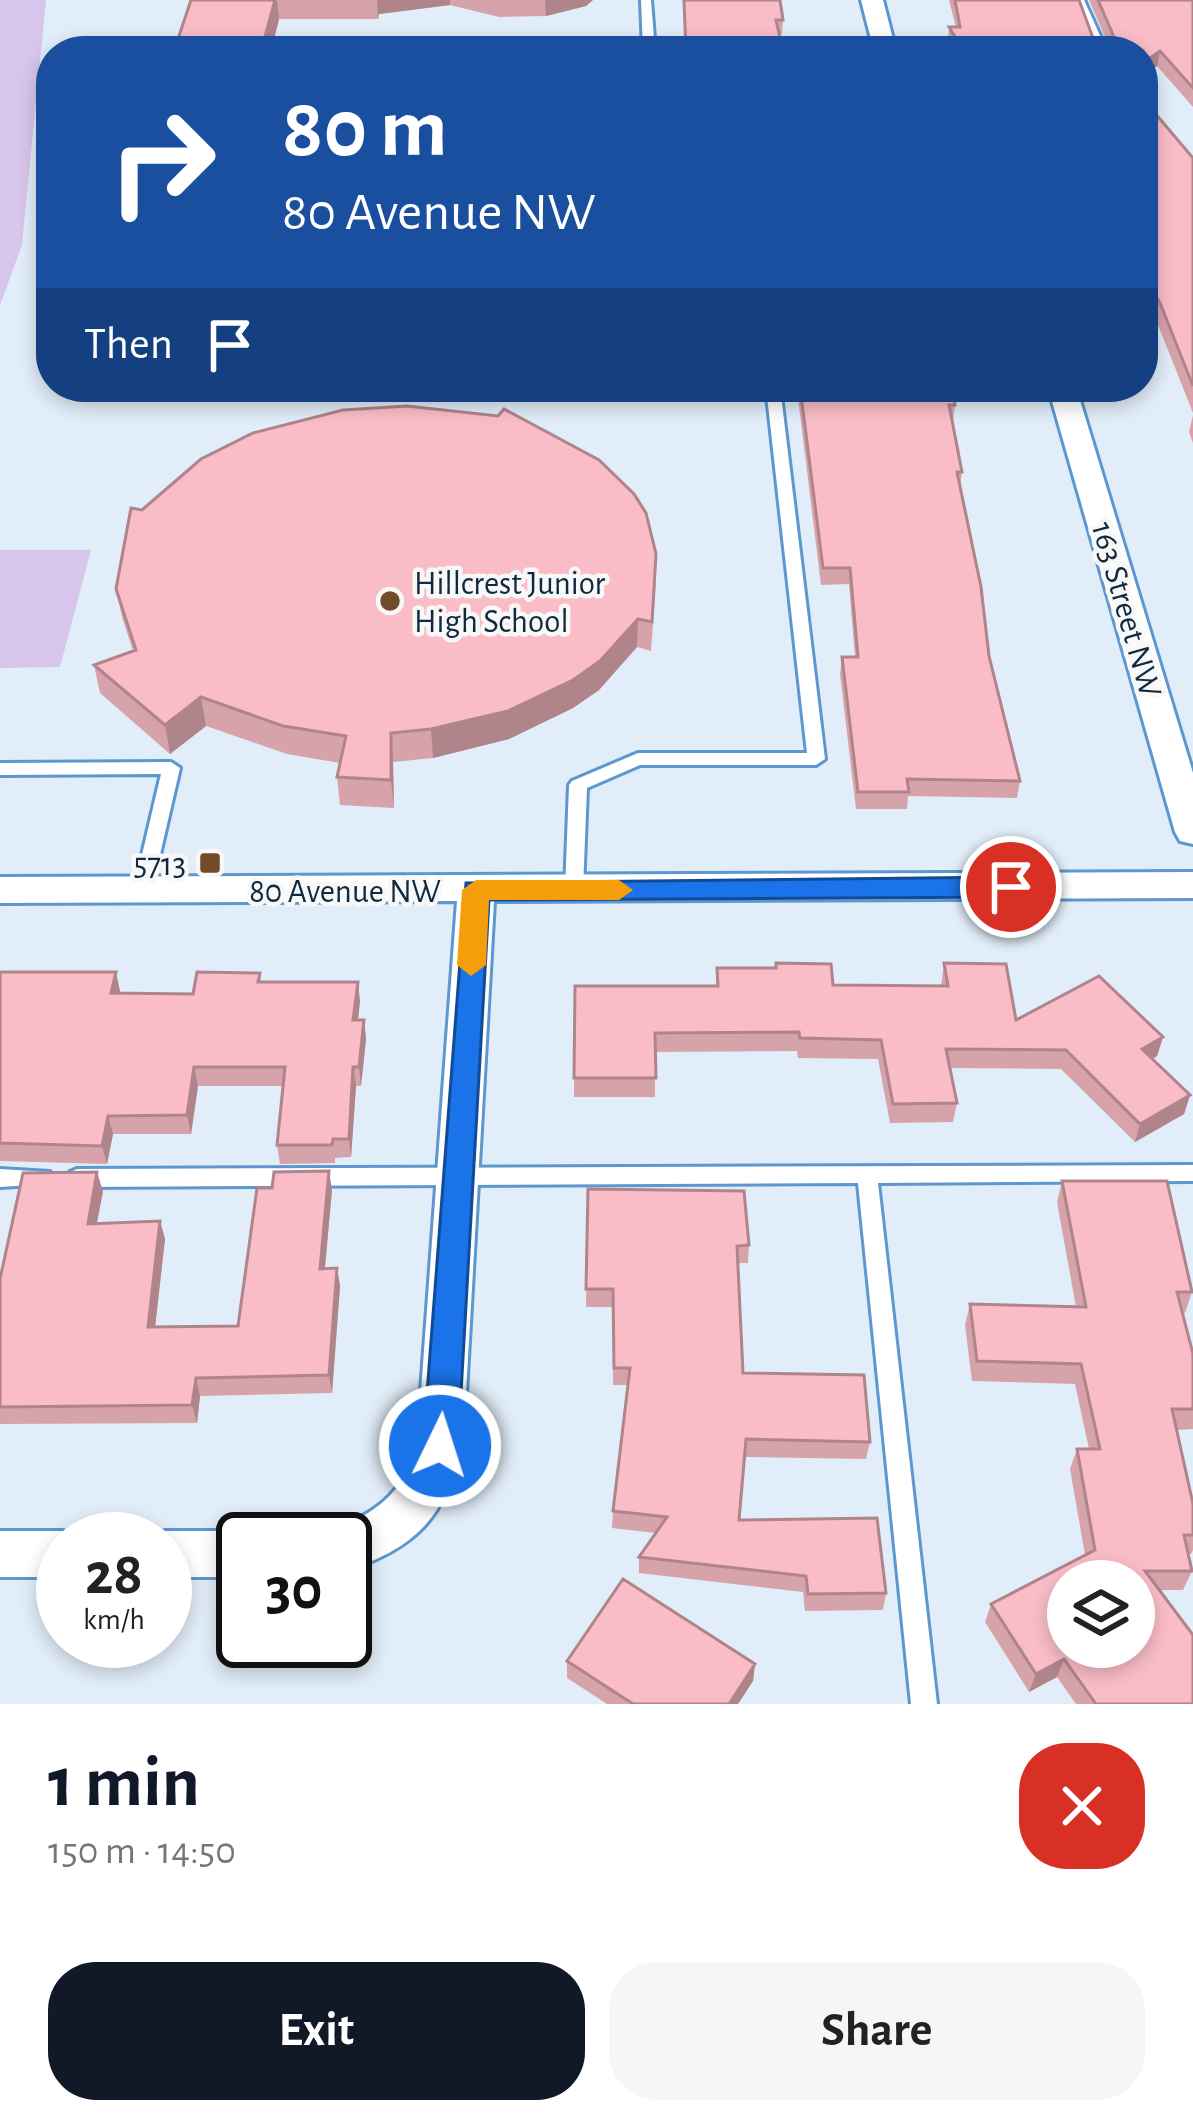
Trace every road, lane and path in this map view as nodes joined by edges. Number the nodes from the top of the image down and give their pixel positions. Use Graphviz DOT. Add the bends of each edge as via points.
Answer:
graph roads {
  1 [pos="646,0"];
  2 [pos="872,0"];
  3 [pos="1079,0"];
  4 [pos="648,36"];
  5 [pos="881,36"];
  6 [pos="1095,36"];
  7 [pos="775,402"];
  8 [pos="1066,402"];
  9 [pos="0,770"];
  10 [pos="1193,832"];
  11 [pos="1193,885"];
  12 [pos="143,889"];
  13 [pos="0,890"];
  14 [pos="476,890"];
  15 [pos="574,890"];
  16 [pos="1193,1173"];
  17 [pos="867,1174"];
  18 [pos="458,1177"];
  19 [pos="0,1178"];
  20 [pos="372,1536"];
  21 [pos="0,1554"];
  22 [pos="36,1554"];
  23 [pos="924,1704"];
  1 -- 4 [label="lane"];
  2 -- 5 [label="street"];
  3 -- 6 [label="lane"];
  7 -- 15 [label="lane" via="816,759 638,759 578,785"];
  8 -- 10 [label="street, 163 Street NW"];
  9 -- 12 [label="lane" via="171,768"];
  11 -- 15 [label="street, 80 Avenue NW"];
  12 -- 13 [label="street, 80 Avenue NW"];
  12 -- 14 [label="street, 80 Avenue NW"];
  14 -- 15 [label="street, 80 Avenue NW"];
  14 -- 18 [label="street"];
  16 -- 17 [label="lane"];
  17 -- 18 [label="lane"];
  17 -- 23 [label="lane"];
  18 -- 19 [label="lane"];
  18 -- 20 [label="street" via="440,1446 420,1502"];
  21 -- 22 [label="street"];
}
